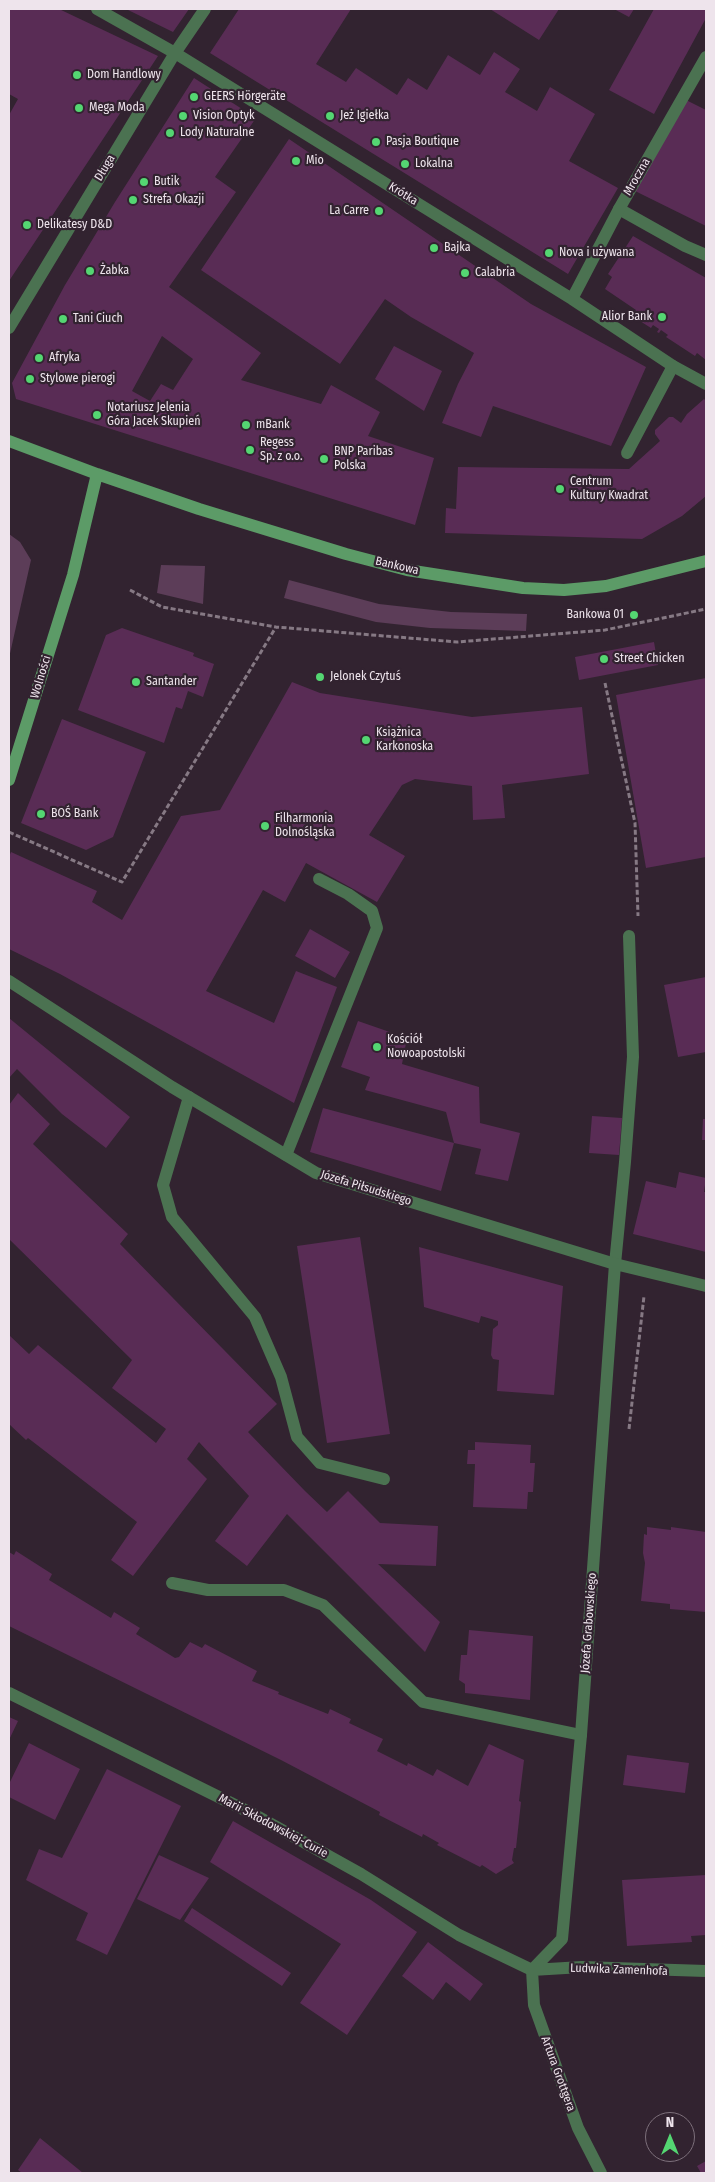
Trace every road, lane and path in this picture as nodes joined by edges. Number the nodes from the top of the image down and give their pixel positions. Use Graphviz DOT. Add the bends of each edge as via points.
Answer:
graph roads {
  1 [pos="97,9"];
  2 [pos="205,9"];
  3 [pos="175,53"];
  4 [pos="706,57"];
  5 [pos="619,210"];
  6 [pos="706,255"];
  7 [pos="572,299"];
  8 [pos="9,328"];
  9 [pos="673,366"];
  10 [pos="706,384"];
  11 [pos="9,441"];
  12 [pos="627,452"];
  13 [pos="97,474"];
  14 [pos="706,561"];
  15 [pos="130,590"];
  16 [pos="706,608"];
  17 [pos="276,627"];
  18 [pos="9,780"];
  19 [pos="9,832"];
  20 [pos="319,879"];
  21 [pos="629,936"];
  22 [pos="9,981"];
  23 [pos="189,1097"];
  24 [pos="286,1156"];
  25 [pos="615,1264"];
  26 [pos="706,1286"];
  27 [pos="384,1479"];
  28 [pos="172,1583"];
  29 [pos="9,1693"];
  30 [pos="581,1735"];
  31 [pos="532,1970"];
  32 [pos="706,1971"];
  33 [pos="601,2173"];
  1 -- 3 [label="street, Krótka"];
  2 -- 3 [label="street, Długa"];
  3 -- 7 [label="street, Krótka"];
  3 -- 8 [label="street, Długa"];
  4 -- 5 [label="street, Mroczna"];
  5 -- 6 [label="street"];
  5 -- 7 [label="street, Mroczna"];
  7 -- 9 [label="street, Krótka"];
  9 -- 10 [label="street, Krótka"];
  9 -- 12 [label="street"];
  11 -- 13 [label="street, Bankowa"];
  13 -- 14 [label="street, Bankowa" via="346,554 407,570 523,588 564,590 606,586"];
  13 -- 18 [label="street, Wolności" via="73,575"];
  15 -- 17 [label="path" via="162,607"];
  16 -- 17 [label="path" via="605,630 457,642"];
  17 -- 19 [label="path" via="122,882"];
  20 -- 24 [label="street" via="372,911 377,928"];
  21 -- 25 [label="street, Józefa Grabowskiego" via="633,1057"];
  22 -- 23 [label="street, Józefa Piłsudskiego"];
  23 -- 24 [label="street, Józefa Piłsudskiego"];
  23 -- 27 [label="street" via="163,1185 172,1216 255,1317 281,1377 297,1437 320,1463"];
  24 -- 25 [label="street, Józefa Piłsudskiego" via="316,1173"];
  25 -- 26 [label="street, Józefa Piłsudskiego"];
  25 -- 30 [label="street, Józefa Grabowskiego"];
  28 -- 30 [label="street" via="208,1590 284,1590 323,1605 423,1702"];
  29 -- 31 [label="street, Marii Skłodowskiej-Curie" via="255,1815 361,1874 459,1935"];
  30 -- 31 [label="street, Józefa Grabowskiego" via="562,1939"];
  31 -- 32 [label="street, Ludwika Zamenhofa" via="582,1967"];
  31 -- 33 [label="street, Artura Grottgera" via="534,2005 578,2128"];
}
